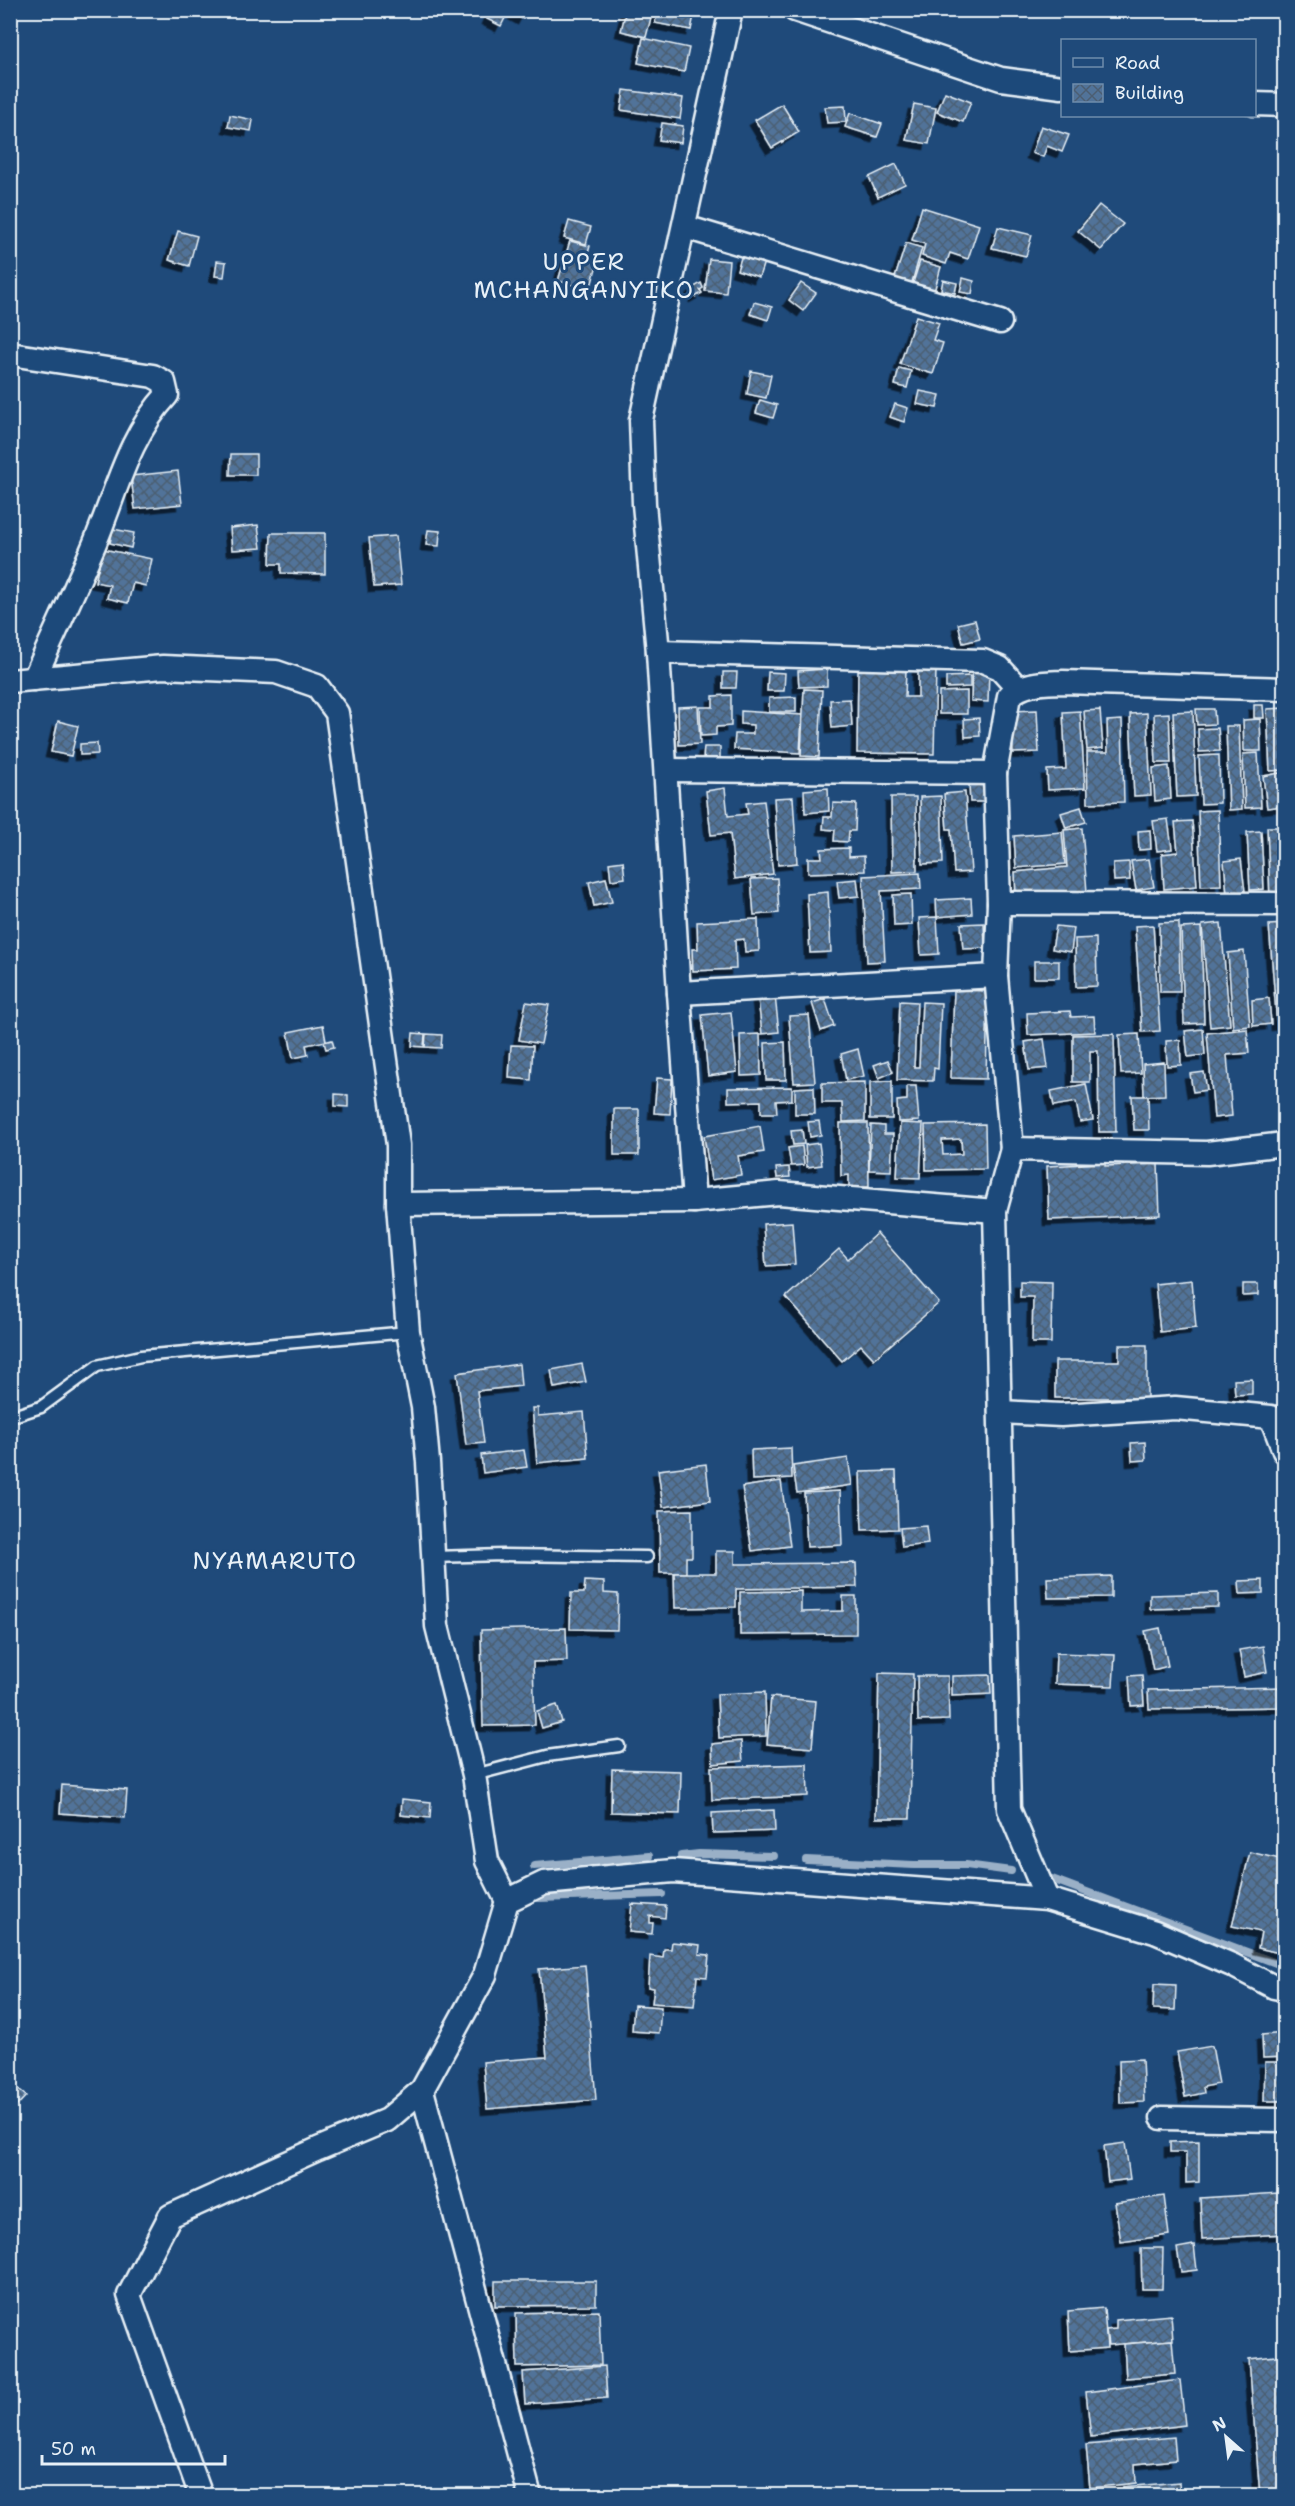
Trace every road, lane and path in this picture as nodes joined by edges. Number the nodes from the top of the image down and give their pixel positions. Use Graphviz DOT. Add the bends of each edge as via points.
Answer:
graph roads {
  1 [pos="731,10"];
  2 [pos="795,10"];
  3 [pos="1061,87"];
  4 [pos="1256,104"];
  5 [pos="1284,105"];
  6 [pos="685,227"];
  7 [pos="1000,322"];
  8 [pos="10,354"];
  9 [pos="658,652"];
  10 [pos="34,679"];
  11 [pos="10,681"];
  12 [pos="1018,688"];
  13 [pos="1284,689"];
  14 [pos="667,770"];
  15 [pos="995,773"];
  16 [pos="999,903"];
  17 [pos="1284,904"];
  18 [pos="996,976"];
  19 [pos="679,993"];
  20 [pos="1284,1144"];
  21 [pos="1012,1149"];
  22 [pos="694,1201"];
  23 [pos="398,1204"];
  24 [pos="995,1211"];
  25 [pos="408,1332"];
  26 [pos="999,1412"];
  27 [pos="10,1417"];
  28 [pos="1277,1419"];
  29 [pos="1284,1451"];
  30 [pos="433,1557"];
  31 [pos="647,1557"];
  32 [pos="619,1746"];
  33 [pos="474,1775"];
  34 [pos="1047,1899"];
  35 [pos="507,1901"];
  36 [pos="1284,1989"];
  37 [pos="422,2090"];
  38 [pos="1162,2118"];
  39 [pos="1284,2120"];
  40 [pos="201,2496"];
  41 [pos="530,2496"];
  1 -- 6 [label="street"];
  2 -- 3 [label="street" via="1000,79"];
  4 -- 5 [label="street"];
  6 -- 7 [label="street"];
  6 -- 9 [label="street" via="641,420 644,504"];
  8 -- 10 [label="street" via="153,375 164,382 167,395 151,412 120,471 94,543"];
  9 -- 12 [label="street" via="983,661 1000,668"];
  9 -- 14 [label="street"];
  10 -- 11 [label="street"];
  10 -- 23 [label="street" via="163,667 276,672 317,686 337,713 398,1145"];
  12 -- 13 [label="street" via="1063,682"];
  12 -- 15 [label="street" via="1009,696"];
  14 -- 15 [label="street"];
  14 -- 19 [label="street"];
  15 -- 16 [label="street"];
  16 -- 17 [label="street"];
  16 -- 18 [label="street"];
  18 -- 19 [label="street"];
  18 -- 21 [label="street"];
  19 -- 22 [label="street"];
  20 -- 21 [label="street" via="1207,1153"];
  21 -- 24 [label="street"];
  22 -- 23 [label="street"];
  22 -- 24 [label="street" via="779,1193"];
  23 -- 25 [label="street"];
  24 -- 26 [label="street"];
  25 -- 27 [label="lane" via="141,1356 97,1366 41,1407"];
  25 -- 30 [label="street" via="424,1418"];
  26 -- 28 [label="street" via="1061,1415 1175,1408"];
  26 -- 34 [label="street" via="1009,1809"];
  28 -- 29 [label="street"];
  30 -- 31 [label="lane"];
  30 -- 33 [label="street" via="437,1626"];
  32 -- 33 [label="lane" via="547,1756"];
  33 -- 35 [label="street" via="487,1861"];
  34 -- 35 [label="street" via="673,1871 544,1883"];
  34 -- 36 [label="street" via="1155,1932"];
  35 -- 37 [label="street" via="485,1974"];
  37 -- 40 [label="street" via="387,2120 170,2216 129,2295"];
  37 -- 41 [label="street"];
  38 -- 39 [label="street"];
}
